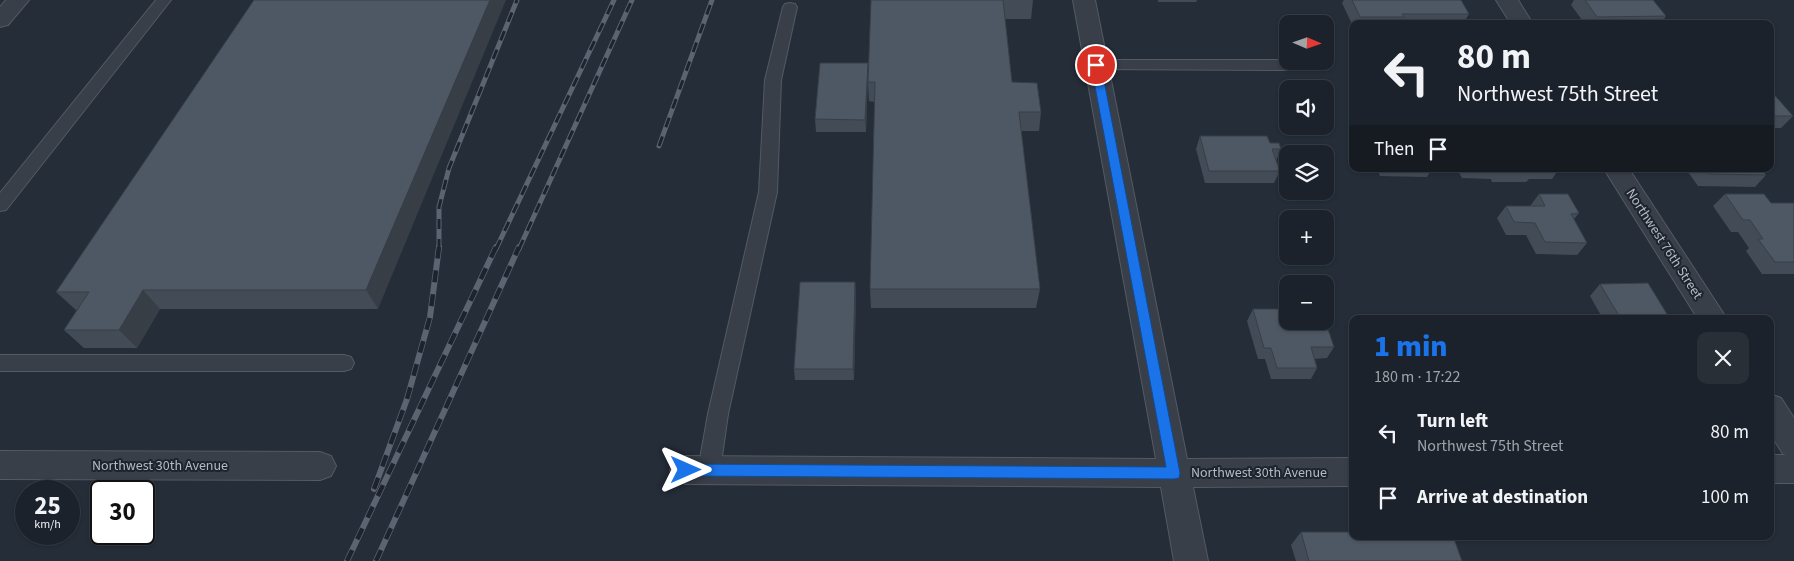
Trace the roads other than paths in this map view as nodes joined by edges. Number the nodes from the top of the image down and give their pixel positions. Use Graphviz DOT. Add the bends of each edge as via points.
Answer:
graph roads {
  1 [pos="18,0"];
  2 [pos="164,0"];
  3 [pos="1084,0"];
  4 [pos="1507,0"];
  5 [pos="790,7"];
  6 [pos="0,20"];
  7 [pos="1520,20"];
  8 [pos="1279,64"];
  9 [pos="1096,65"];
  10 [pos="1618,172"];
  11 [pos="0,205"];
  12 [pos="1710,315"];
  13 [pos="0,363"];
  14 [pos="344,363"];
  15 [pos="1774,413"];
  16 [pos="1794,444"];
  17 [pos="0,465"];
  18 [pos="320,466"];
  19 [pos="1774,469"];
  20 [pos="1794,469"];
  21 [pos="697,470"];
  22 [pos="1349,472"];
  23 [pos="1174,473"];
  24 [pos="1191,561"];
  1 -- 6 [label="street"];
  2 -- 11 [label="lane"];
  3 -- 9 [label="street"];
  4 -- 7 [label="street"];
  5 -- 21 [label="lane" via="773,80 768,192 718,414"];
  8 -- 9 [label="lane"];
  9 -- 23 [label="street"];
  10 -- 12 [label="street, Northwest 76th Street"];
  13 -- 14 [label="lane"];
  15 -- 16 [label="street"];
  17 -- 18 [label="street, Northwest 30th Avenue"];
  19 -- 20 [label="street"];
  21 -- 23 [label="street, Northwest 30th Avenue"];
  22 -- 23 [label="street, Northwest 30th Avenue"];
  23 -- 24 [label="street"];
}
